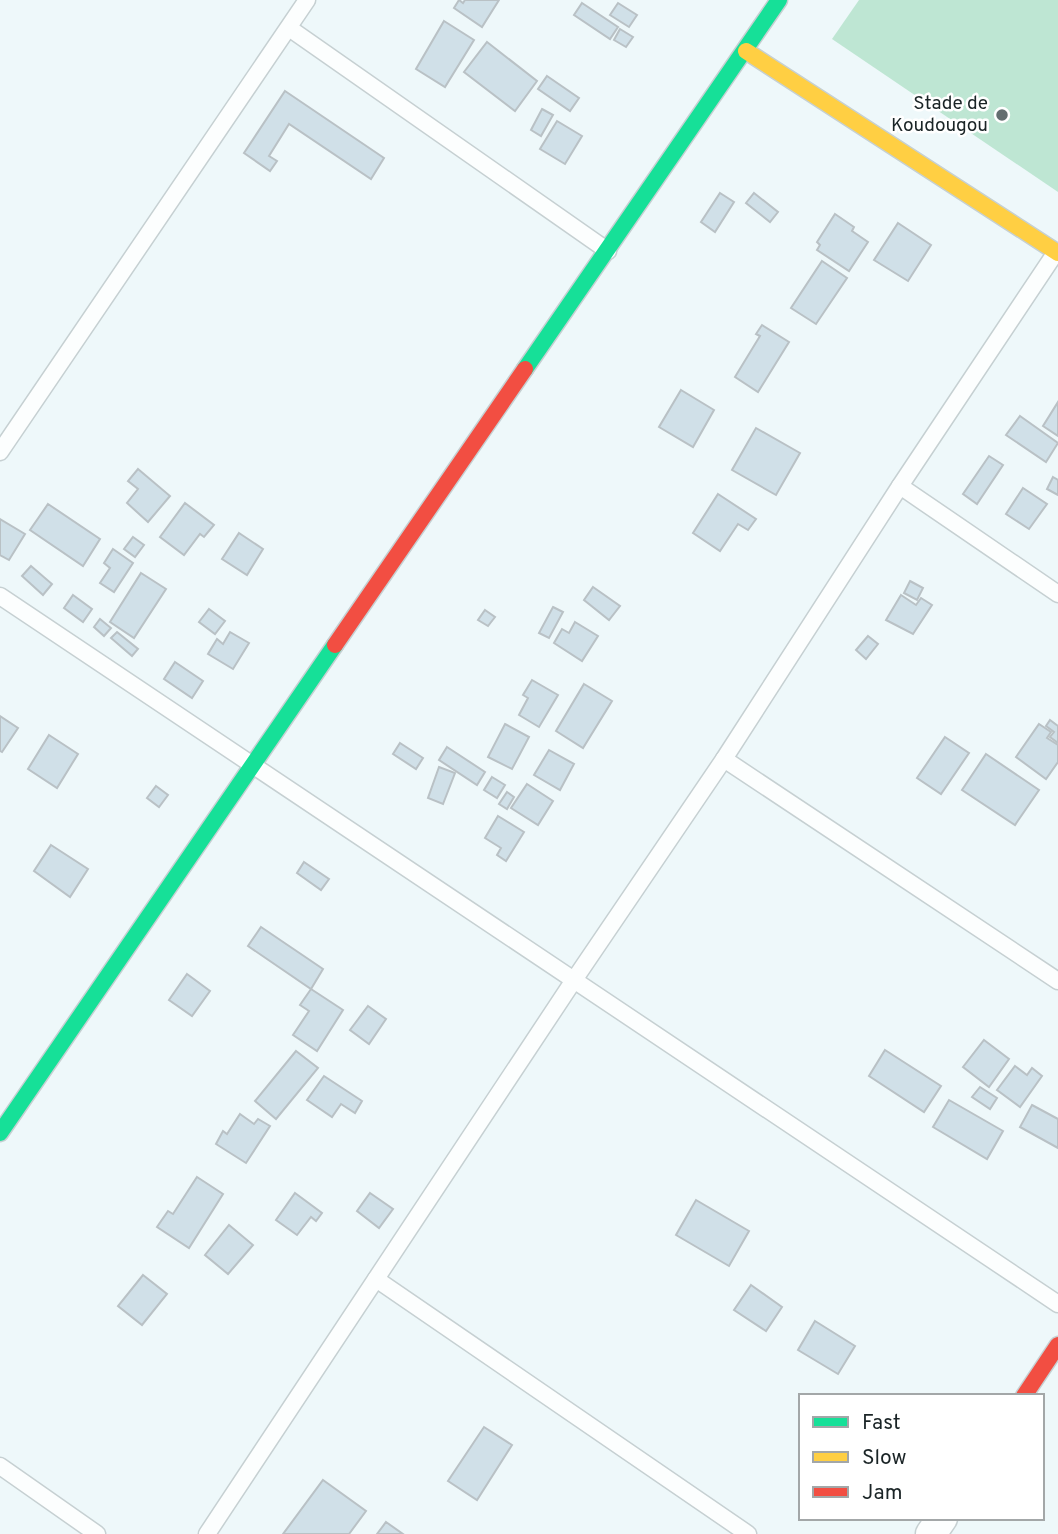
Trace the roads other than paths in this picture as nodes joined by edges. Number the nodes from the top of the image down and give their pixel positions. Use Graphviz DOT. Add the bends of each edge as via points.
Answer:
graph roads {
  1 [pos="307,0"];
  2 [pos="779,0"];
  3 [pos="289,28"];
  4 [pos="746,51"];
  5 [pos="608,251"];
  6 [pos="1057,252"];
  7 [pos="0,452"];
  8 [pos="900,486"];
  9 [pos="1058,594"];
  10 [pos="0,596"];
  11 [pos="724,759"];
  12 [pos="253,765"];
  13 [pos="574,980"];
  14 [pos="1058,981"];
  15 [pos="0,1133"];
  16 [pos="376,1279"];
  17 [pos="1058,1304"];
  18 [pos="1058,1345"];
  19 [pos="1025,1394"];
  20 [pos="0,1466"];
  21 [pos="97,1534"];
  22 [pos="207,1534"];
  23 [pos="748,1534"];
  1 -- 3 [label="lane"];
  2 -- 4 [label="street"];
  3 -- 5 [label="lane"];
  3 -- 7 [label="lane"];
  4 -- 5 [label="street"];
  4 -- 6 [label="street"];
  5 -- 12 [label="street"];
  6 -- 8 [label="lane"];
  8 -- 9 [label="lane"];
  8 -- 11 [label="lane"];
  10 -- 12 [label="lane"];
  11 -- 13 [label="lane"];
  11 -- 14 [label="lane"];
  12 -- 13 [label="lane"];
  12 -- 15 [label="street"];
  13 -- 16 [label="lane"];
  13 -- 17 [label="lane"];
  16 -- 22 [label="lane"];
  16 -- 23 [label="lane"];
  18 -- 19 [label="street"];
  20 -- 21 [label="lane"];
}
